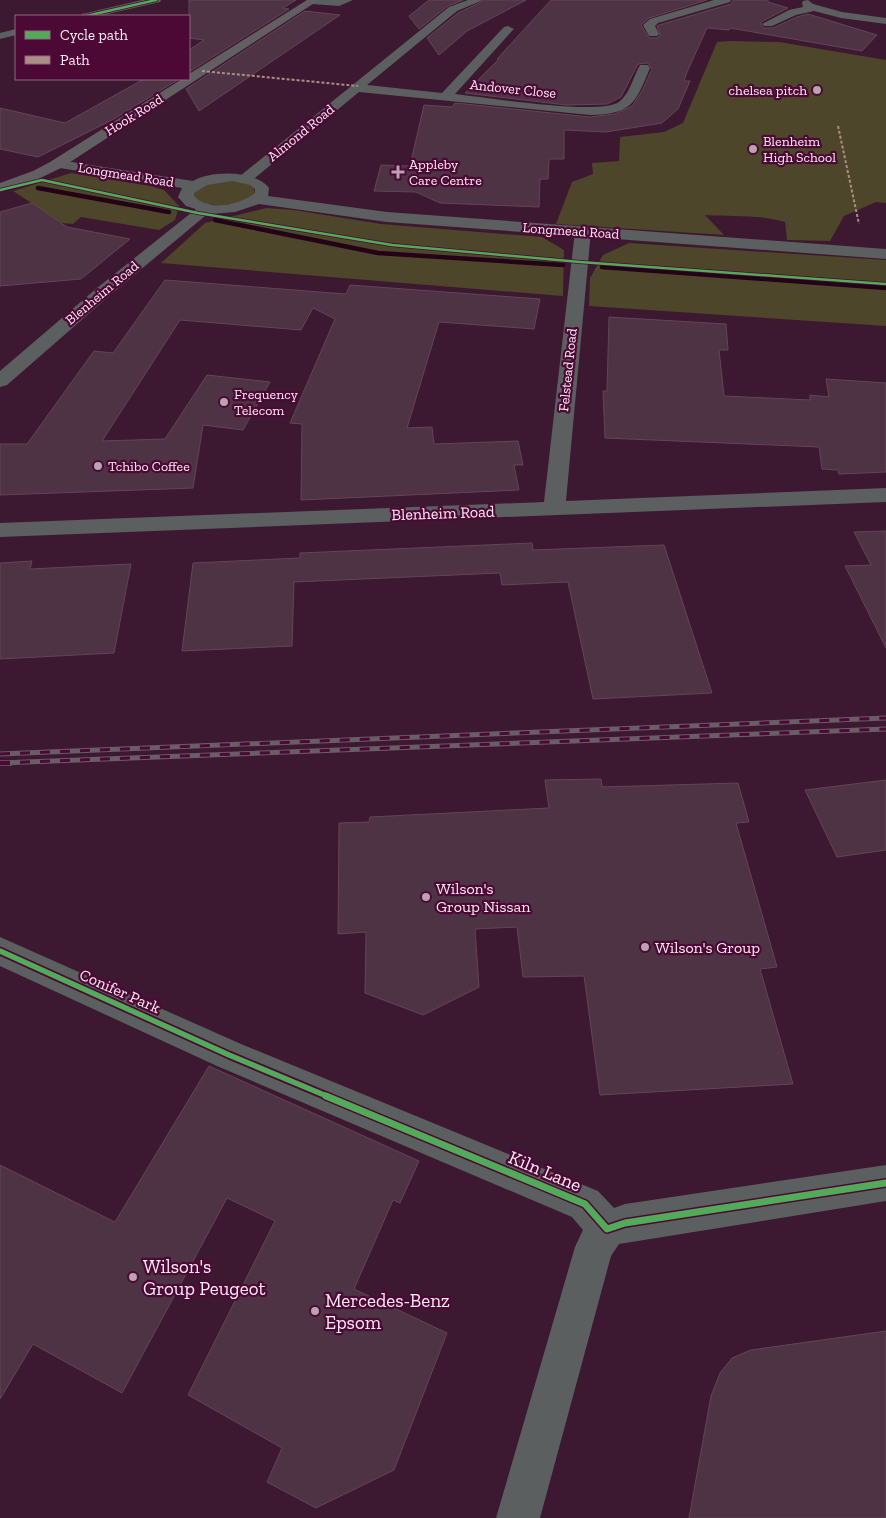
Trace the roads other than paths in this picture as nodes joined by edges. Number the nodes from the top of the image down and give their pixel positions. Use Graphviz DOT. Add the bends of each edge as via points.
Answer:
graph roads {
  1 [pos="156,0"];
  2 [pos="348,0"];
  3 [pos="478,0"];
  4 [pos="726,0"];
  5 [pos="313,1"];
  6 [pos="792,1"];
  7 [pos="811,4"];
  8 [pos="90,15"];
  9 [pos="886,20"];
  10 [pos="768,24"];
  11 [pos="508,30"];
  12 [pos="15,32"];
  13 [pos="653,34"];
  14 [pos="0,36"];
  15 [pos="644,68"];
  16 [pos="190,79"];
  17 [pos="189,80"];
  18 [pos="357,88"];
  19 [pos="445,98"];
  20 [pos="59,164"];
  21 [pos="245,179"];
  22 [pos="193,185"];
  23 [pos="0,188"];
  24 [pos="258,199"];
  25 [pos="206,208"];
  26 [pos="583,231"];
  27 [pos="886,254"];
  28 [pos="0,381"];
  29 [pos="886,495"];
  30 [pos="554,508"];
  31 [pos="0,530"];
  32 [pos="0,951"];
  33 [pos="229,1055"];
  34 [pos="886,1183"];
  35 [pos="608,1229"];
  36 [pos="518,1518"];
  1 -- 8 [label="street"];
  2 -- 5 [label="street" via="339,3"];
  3 -- 18 [label="street, Almond Road" via="453,9"];
  4 -- 13 [label="street" via="654,21 649,25"];
  5 -- 16 [label="main road, Hook Road"];
  6 -- 7 [label="street"];
  7 -- 9 [label="street" via="840,15"];
  7 -- 10 [label="street"];
  11 -- 19 [label="street"];
  12 -- 14 [label="street"];
  15 -- 19 [label="street, Andover Close" via="626,103 608,109 568,110"];
  17 -- 20 [label="main road, Hook Road"];
  18 -- 19 [label="street, Andover Close"];
  18 -- 21 [label="street, Almond Road"];
  20 -- 22 [label="street, Longmead Road"];
  20 -- 23 [label="main road, Hook Road"];
  21 -- 22 [label="street, Longmead Road" via="219,178"];
  21 -- 24 [label="street" via="262,188"];
  22 -- 25 [label="street, Longmead Road" via="186,197 195,205"];
  24 -- 25 [label="street, Longmead Road" via="238,207"];
  24 -- 26 [label="street, Longmead Road" via="387,217"];
  25 -- 28 [label="street, Blenheim Road"];
  26 -- 27 [label="street, Longmead Road"];
  26 -- 30 [label="street, Felstead Road"];
  29 -- 30 [label="street, Blenheim Road"];
  30 -- 31 [label="street, Blenheim Road"];
  32 -- 33 [label="street, Conifer Park"];
  33 -- 35 [label="street, Kiln Lane" via="585,1204"];
  34 -- 35 [label="street" via="625,1223"];
  35 -- 36 [label="street" via="594,1247"];
}
